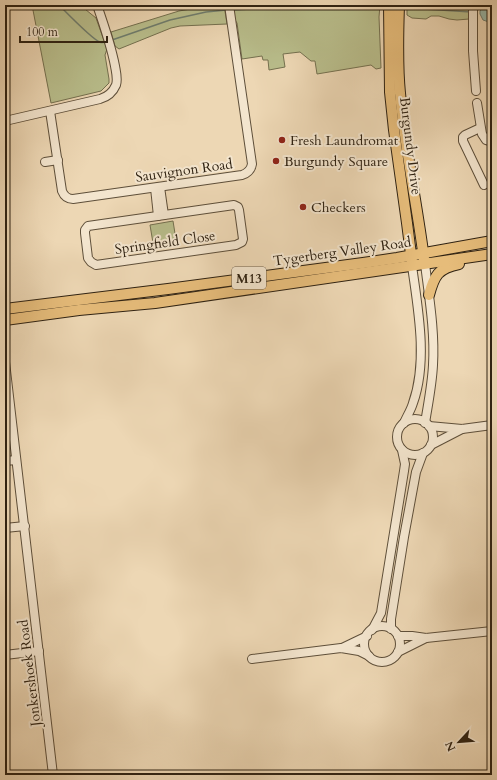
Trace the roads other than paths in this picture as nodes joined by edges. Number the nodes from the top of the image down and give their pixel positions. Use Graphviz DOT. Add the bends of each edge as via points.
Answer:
graph roads {
  1 [pos="97,5"];
  2 [pos="229,5"];
  3 [pos="390,5"];
  4 [pos="399,5"];
  5 [pos="473,5"];
  6 [pos="476,91"];
  7 [pos="477,103"];
  8 [pos="50,111"];
  9 [pos="5,121"];
  10 [pos="480,128"];
  11 [pos="492,142"];
  12 [pos="58,160"];
  13 [pos="45,162"];
  14 [pos="484,185"];
  15 [pos="158,187"];
  16 [pos="161,215"];
  17 [pos="492,241"];
  18 [pos="423,253"];
  19 [pos="492,254"];
  20 [pos="411,255"];
  21 [pos="492,257"];
  22 [pos="425,264"];
  23 [pos="412,266"];
  24 [pos="429,295"];
  25 [pos="5,309"];
  26 [pos="5,320"];
  27 [pos="5,362"];
  28 [pos="8,410"];
  29 [pos="404,423"];
  30 [pos="427,425"];
  31 [pos="492,425"];
  32 [pos="462,429"];
  33 [pos="431,445"];
  34 [pos="402,450"];
  35 [pos="423,453"];
  36 [pos="16,460"];
  37 [pos="5,461"];
  38 [pos="25,526"];
  39 [pos="5,528"];
  40 [pos="391,629"];
  41 [pos="492,630"];
  42 [pos="369,633"];
  43 [pos="398,636"];
  44 [pos="426,638"];
  45 [pos="341,648"];
  46 [pos="39,651"];
  47 [pos="398,652"];
  48 [pos="5,655"];
  49 [pos="369,656"];
  50 [pos="252,659"];
  51 [pos="53,775"];
  1 -- 8 [label="street" via="111,48 116,84 105,97"];
  2 -- 15 [label="street, Sauvignon Road" via="251,168 242,175"];
  3 -- 20 [label="main road, Burgundy Drive" via="390,92"];
  4 -- 18 [label="main road, Burgundy Drive" via="400,92"];
  5 -- 6 [label="street"];
  7 -- 10 [label="street"];
  8 -- 9 [label="street"];
  8 -- 12 [label="street, Sauvignon Road"];
  10 -- 11 [label="street" via="484,138"];
  10 -- 14 [label="street" via="465,135 463,141"];
  12 -- 13 [label="street"];
  12 -- 15 [label="street, Sauvignon Road" via="62,191 71,199"];
  15 -- 16 [label="street, Springfield Close"];
  16 -- 16 [label="street, Springfield Close" via="88,226 84,233 89,261 96,265 236,245 242,242 239,210 236,205"];
  17 -- 18 [label="main road, Tygerberg Valley Road / M13"];
  18 -- 20 [label="main road, Tygerberg Valley Road / M13"];
  18 -- 22 [label="main road, Burgundy Drive"];
  19 -- 22 [label="main road, Tygerberg Valley Road / M13"];
  20 -- 23 [label="main road, Burgundy Drive"];
  20 -- 25 [label="main road, Tygerberg Valley Road / M13"];
  21 -- 24 [label="main road" via="443,269 435,277"];
  22 -- 23 [label="main road, Tygerberg Valley Road / M13"];
  22 -- 24 [label="street"];
  23 -- 26 [label="main road, Tygerberg Valley Road / M13" via="155,303"];
  23 -- 29 [label="street" via="421,336 416,392"];
  24 -- 30 [label="street" via="433,364"];
  27 -- 28 [label="street, Jonkershoek Road"];
  28 -- 36 [label="street, Jonkershoek Road"];
  29 -- 30 [label="street" via="416,420"];
  29 -- 34 [label="street" via="400,427 397,439"];
  30 -- 32 [label="street"];
  30 -- 33 [label="street" via="432,434"];
  31 -- 32 [label="street"];
  32 -- 33 [label="street"];
  33 -- 35 [label="street"];
  34 -- 35 [label="street" via="412,455"];
  34 -- 42 [label="street" via="405,464 381,613"];
  35 -- 40 [label="street" via="416,472 404,537"];
  36 -- 37 [label="street"];
  36 -- 38 [label="street, Jonkershoek Road"];
  38 -- 39 [label="street"];
  38 -- 46 [label="street, Jonkershoek Road"];
  40 -- 42 [label="street" via="381,627"];
  40 -- 43 [label="street"];
  41 -- 44 [label="street"];
  42 -- 45 [label="street"];
  42 -- 49 [label="street" via="364,643"];
  43 -- 44 [label="street"];
  43 -- 47 [label="street"];
  44 -- 47 [label="street"];
  45 -- 49 [label="street" via="360,651"];
  45 -- 50 [label="street"];
  46 -- 48 [label="street"];
  46 -- 51 [label="street, Jonkershoek Road"];
  47 -- 49 [label="street" via="392,660 382,662 377,662"];
}
